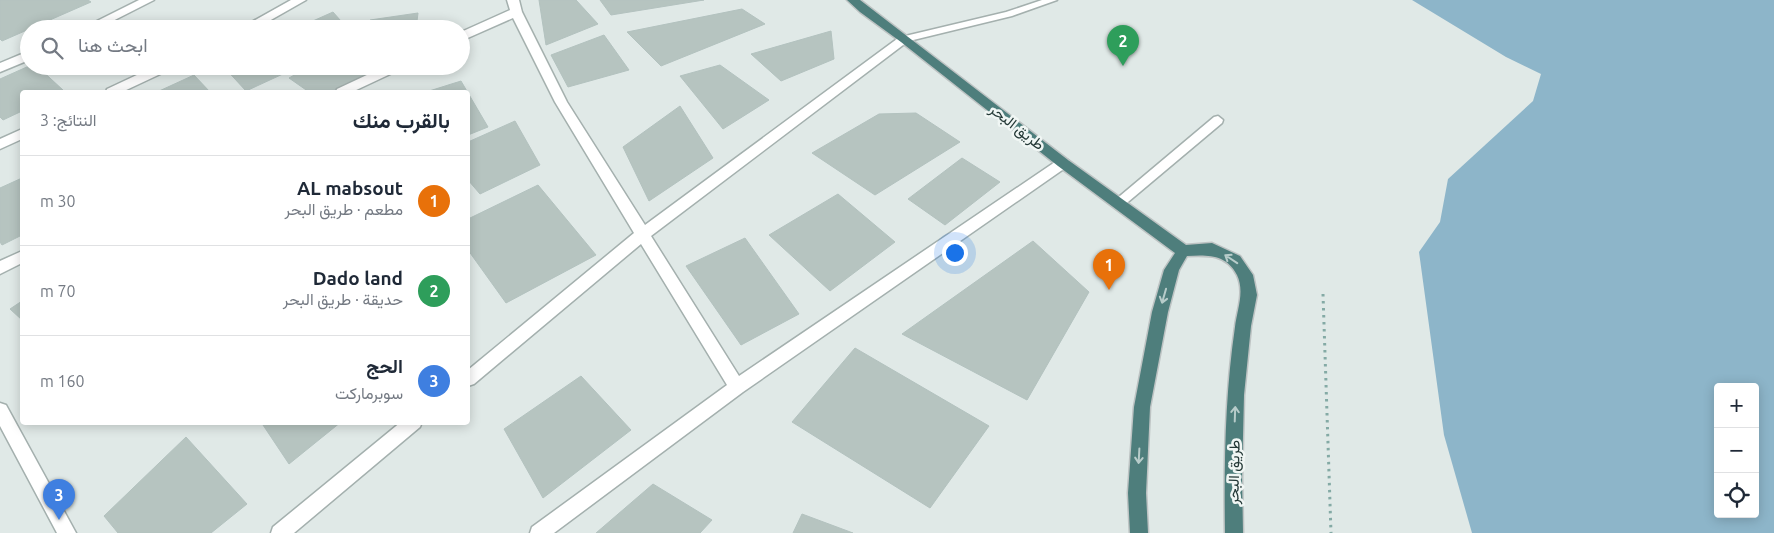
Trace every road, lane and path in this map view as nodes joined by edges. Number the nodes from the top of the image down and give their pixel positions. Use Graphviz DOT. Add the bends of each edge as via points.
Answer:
graph roads {
  1 [pos="148,0"];
  2 [pos="300,0"];
  3 [pos="853,0"];
  4 [pos="1052,0"];
  5 [pos="514,6"];
  6 [pos="106,20"];
  7 [pos="262,20"];
  8 [pos="470,32"];
  9 [pos="905,39"];
  10 [pos="20,59"];
  11 [pos="0,68"];
  12 [pos="148,75"];
  13 [pos="378,75"];
  14 [pos="116,90"];
  15 [pos="346,90"];
  16 [pos="1218,120"];
  17 [pos="20,135"];
  18 [pos="0,144"];
  19 [pos="1063,163"];
  20 [pos="1118,204"];
  21 [pos="642,235"];
  22 [pos="1183,251"];
  23 [pos="20,258"];
  24 [pos="0,268"];
  25 [pos="1323,294"];
  26 [pos="470,377"];
  27 [pos="738,388"];
  28 [pos="0,410"];
  29 [pos="410,425"];
  30 [pos="66,533"];
  31 [pos="280,533"];
  32 [pos="539,533"];
  33 [pos="1139,533"];
  34 [pos="1234,533"];
  35 [pos="1331,533"];
  1 -- 6 [label="street"];
  2 -- 7 [label="street"];
  3 -- 9 [label="highway, طريق البحر"];
  4 -- 9 [label="lane"];
  5 -- 8 [label="street"];
  5 -- 21 [label="street" via="561,102"];
  9 -- 19 [label="highway, طريق البحر"];
  9 -- 21 [label="street"];
  10 -- 11 [label="street"];
  12 -- 14 [label="street"];
  13 -- 15 [label="street"];
  16 -- 20 [label="lane"];
  17 -- 18 [label="street"];
  19 -- 20 [label="highway, طريق البحر"];
  19 -- 27 [label="street"];
  20 -- 22 [label="highway, طريق البحر"];
  21 -- 26 [label="street"];
  21 -- 27 [label="street"];
  22 -- 33 [label="highway, one-way" via="1172,270 1160,312 1142,407 1137,493"];
  34 -- 22 [label="highway, طريق البحر, one-way" via="1236,395 1249,295 1245,275 1235,260 1212,249"];
  23 -- 24 [label="street"];
  25 -- 35 [label="path"];
  27 -- 32 [label="street"];
  28 -- 30 [label="street"];
  29 -- 31 [label="street"];
}
